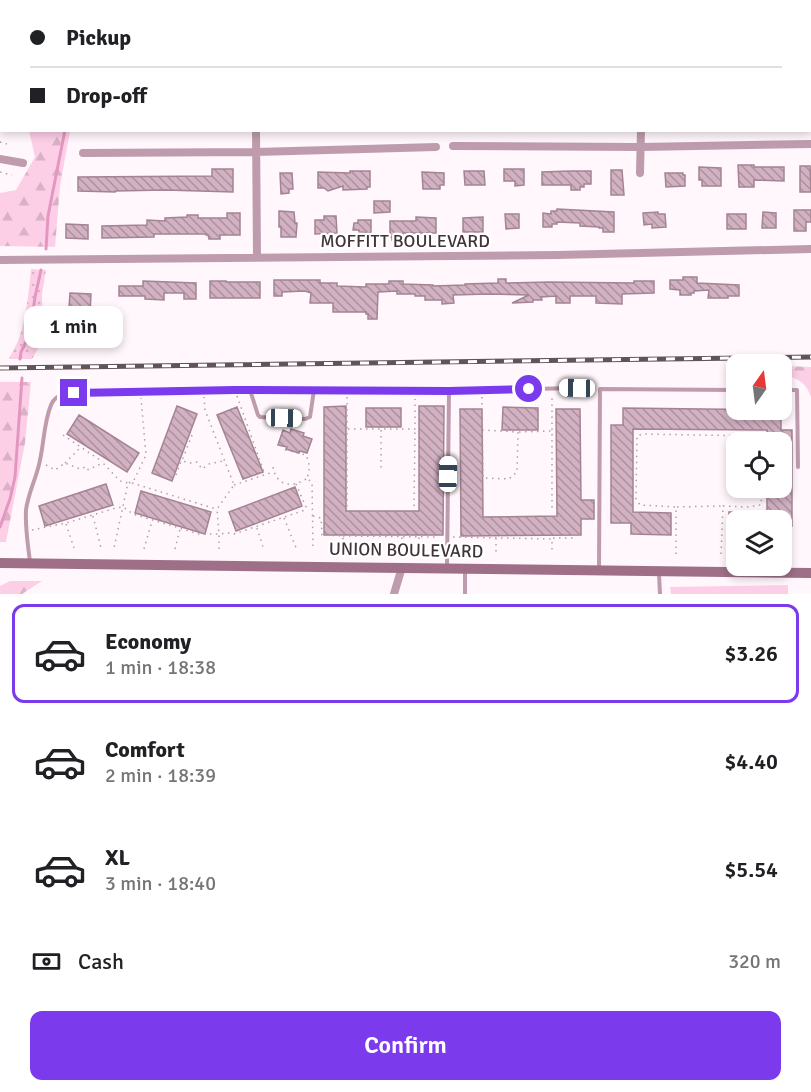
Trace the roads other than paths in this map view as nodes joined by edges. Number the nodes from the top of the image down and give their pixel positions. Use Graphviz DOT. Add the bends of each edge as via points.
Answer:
graph roads {
  1 [pos="256,132"];
  2 [pos="641,132"];
  3 [pos="811,144"];
  4 [pos="453,146"];
  5 [pos="436,147"];
  6 [pos="641,147"];
  7 [pos="256,152"];
  8 [pos="83,153"];
  9 [pos="0,159"];
  10 [pos="23,164"];
  11 [pos="640,173"];
  12 [pos="811,249"];
  13 [pos="257,257"];
  14 [pos="0,260"];
  15 [pos="577,388"];
  16 [pos="250,390"];
  17 [pos="314,390"];
  18 [pos="726,390"];
  19 [pos="792,390"];
  20 [pos="449,391"];
  21 [pos="798,467"];
  22 [pos="0,562"];
  23 [pos="30,563"];
  24 [pos="402,567"];
  25 [pos="447,567"];
  26 [pos="465,567"];
  27 [pos="599,569"];
  28 [pos="659,570"];
  29 [pos="811,573"];
  30 [pos="394,594"];
  31 [pos="465,594"];
  32 [pos="660,594"];
  1 -- 7 [label="street"];
  2 -- 6 [label="street"];
  3 -- 6 [label="street"];
  4 -- 6 [label="street"];
  5 -- 7 [label="street"];
  6 -- 11 [label="street"];
  7 -- 8 [label="street"];
  7 -- 13 [label="street"];
  9 -- 10 [label="street"];
  12 -- 13 [label="street, MOFFITT BOULEVARD"];
  13 -- 14 [label="street, MOFFITT BOULEVARD"];
  15 -- 20 [label="lane"];
  16 -- 17 [label="lane"];
  16 -- 17 [label="lane" via="260,417 305,419 310,417"];
  16 -- 23 [label="lane" via="57,396 51,404 26,510"];
  17 -- 20 [label="lane"];
  18 -- 27 [label="lane" via="600,389"];
  19 -- 21 [label="lane" via="797,390"];
  20 -- 25 [label="lane"];
  22 -- 23 [label="main road, UNION BOULEVARD"];
  23 -- 24 [label="main road, UNION BOULEVARD"];
  24 -- 25 [label="main road, UNION BOULEVARD"];
  24 -- 30 [label="street"];
  25 -- 26 [label="main road, UNION BOULEVARD"];
  26 -- 27 [label="main road, UNION BOULEVARD"];
  26 -- 31 [label="lane"];
  27 -- 28 [label="main road, UNION BOULEVARD"];
  28 -- 29 [label="main road, UNION BOULEVARD"];
  28 -- 32 [label="lane"];
}
